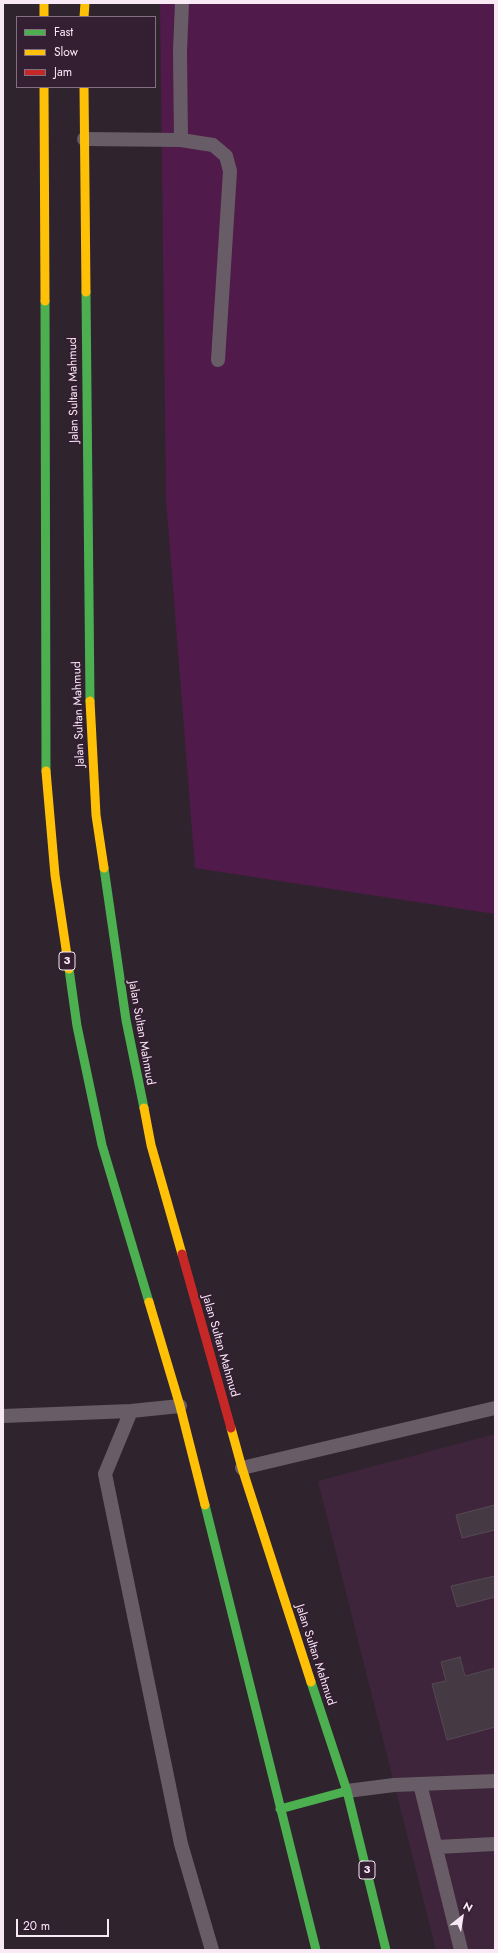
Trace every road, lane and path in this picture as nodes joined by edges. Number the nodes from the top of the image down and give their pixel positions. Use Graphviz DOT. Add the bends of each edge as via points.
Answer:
graph roads {
  1 [pos="44,3"];
  2 [pos="84,3"];
  3 [pos="182,3"];
  4 [pos="44,16"];
  5 [pos="84,16"];
  6 [pos="44,88"];
  7 [pos="84,88"];
  8 [pos="84,139"];
  9 [pos="181,140"];
  10 [pos="218,360"];
  11 [pos="180,1406"];
  12 [pos="495,1408"];
  13 [pos="132,1411"];
  14 [pos="3,1416"];
  15 [pos="242,1468"];
  16 [pos="495,1781"];
  17 [pos="420,1784"];
  18 [pos="347,1791"];
  19 [pos="280,1809"];
  20 [pos="495,1844"];
  21 [pos="437,1847"];
  22 [pos="212,1950"];
  23 [pos="316,1950"];
  24 [pos="386,1950"];
  25 [pos="461,1950"];
  1 -- 4 [label="highway"];
  2 -- 5 [label="highway"];
  3 -- 9 [label="lane"];
  6 -- 11 [label="highway, 3" via="46,770 55,875 77,1026 102,1145"];
  7 -- 8 [label="highway, Jalan Sultan Mahmud / 3"];
  8 -- 9 [label="lane"];
  8 -- 15 [label="highway, Jalan Sultan Mahmud / 3" via="90,716 96,815 126,1020 151,1145"];
  9 -- 10 [label="lane" via="213,145 226,156 230,171"];
  11 -- 13 [label="lane"];
  11 -- 19 [label="highway, 3"];
  12 -- 15 [label="lane"];
  13 -- 14 [label="lane"];
  13 -- 22 [label="lane" via="105,1474 180,1844"];
  15 -- 18 [label="highway, Jalan Sultan Mahmud / 3"];
  16 -- 17 [label="lane"];
  17 -- 18 [label="lane"];
  17 -- 21 [label="lane"];
  18 -- 19 [label="highway"];
  18 -- 24 [label="highway, Jalan Sultan Mahmud / 3"];
  19 -- 23 [label="highway, 3"];
  20 -- 21 [label="lane"];
  21 -- 25 [label="lane"];
}
